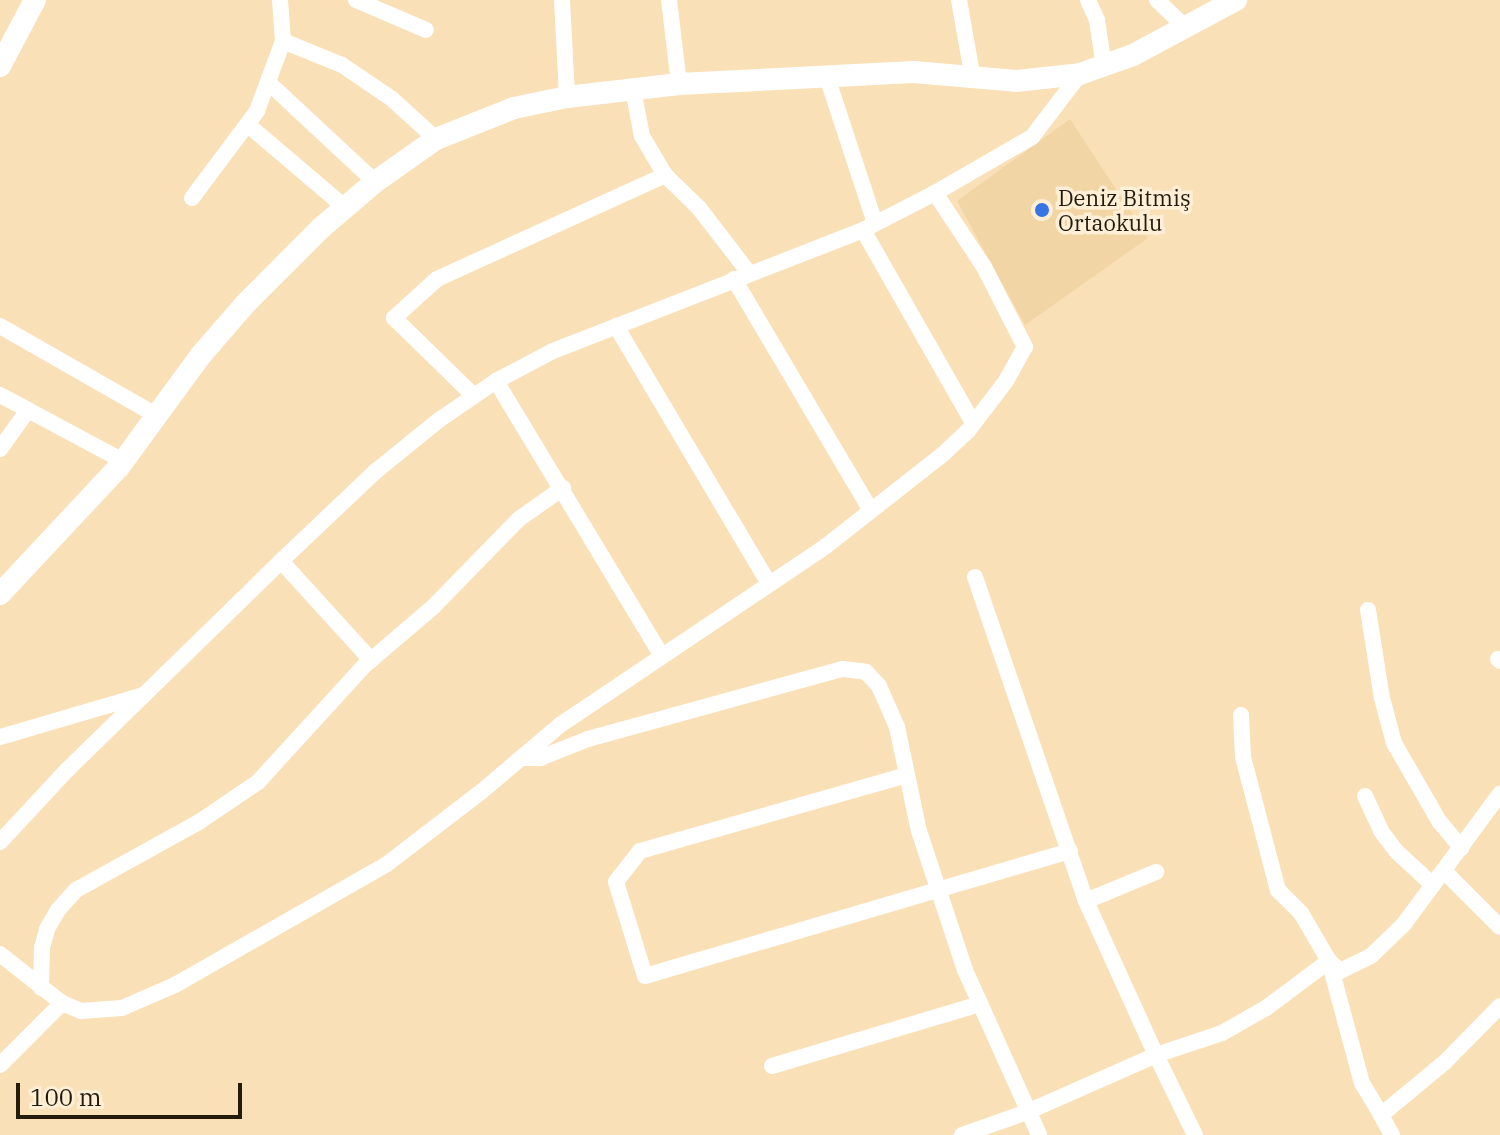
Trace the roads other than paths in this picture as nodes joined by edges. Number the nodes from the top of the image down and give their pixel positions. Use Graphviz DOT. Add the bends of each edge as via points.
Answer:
graph roads {
  1 [pos="35,0"];
  2 [pos="280,0"];
  3 [pos="356,0"];
  4 [pos="562,0"];
  5 [pos="669,0"];
  6 [pos="959,0"];
  7 [pos="1088,0"];
  8 [pos="1236,0"];
  9 [pos="1158,1"];
  10 [pos="1187,29"];
  11 [pos="426,30"];
  12 [pos="283,41"];
  13 [pos="0,66"];
  14 [pos="1104,67"];
  15 [pos="826,74"];
  16 [pos="1080,74"];
  17 [pos="973,79"];
  18 [pos="269,83"];
  19 [pos="679,84"];
  20 [pos="633,89"];
  21 [pos="567,97"];
  22 [pos="248,125"];
  23 [pos="436,139"];
  24 [pos="665,175"];
  25 [pos="375,182"];
  26 [pos="935,193"];
  27 [pos="192,198"];
  28 [pos="346,208"];
  29 [pos="869,226"];
  30 [pos="741,276"];
  31 [pos="0,326"];
  32 [pos="616,326"];
  33 [pos="496,381"];
  34 [pos="0,395"];
  35 [pos="474,396"];
  36 [pos="28,410"];
  37 [pos="156,415"];
  38 [pos="973,423"];
  39 [pos="0,449"];
  40 [pos="123,461"];
  41 [pos="563,488"];
  42 [pos="871,511"];
  43 [pos="281,561"];
  44 [pos="975,577"];
  45 [pos="769,584"];
  46 [pos="0,594"];
  47 [pos="1368,610"];
  48 [pos="662,656"];
  49 [pos="371,660"];
  50 [pos="148,694"];
  51 [pos="1241,715"];
  52 [pos="0,737"];
  53 [pos="522,758"];
  54 [pos="907,775"];
  55 [pos="1500,794"];
  56 [pos="1365,796"];
  57 [pos="0,842"];
  58 [pos="1462,848"];
  59 [pos="1070,851"];
  60 [pos="1444,871"];
  61 [pos="1156,872"];
  62 [pos="1433,885"];
  63 [pos="937,891"];
  64 [pos="1086,901"];
  65 [pos="1500,927"];
  66 [pos="0,954"];
  67 [pos="1329,961"];
  68 [pos="41,988"];
  69 [pos="62,1003"];
  70 [pos="980,1004"];
  71 [pos="1500,1006"];
  72 [pos="1156,1055"];
  73 [pos="0,1065"];
  74 [pos="772,1066"];
  75 [pos="1027,1112"];
  76 [pos="1381,1115"];
  77 [pos="962,1135"];
  78 [pos="1039,1135"];
  79 [pos="1195,1135"];
  80 [pos="1392,1135"];
  1 -- 13 [label="street"];
  2 -- 12 [label="street"];
  3 -- 11 [label="street"];
  4 -- 21 [label="street"];
  5 -- 19 [label="street"];
  6 -- 17 [label="street"];
  7 -- 14 [label="street" via="1097,20"];
  8 -- 10 [label="street"];
  9 -- 10 [label="street"];
  10 -- 14 [label="street"];
  12 -- 18 [label="street"];
  12 -- 23 [label="street" via="342,65 392,99"];
  14 -- 16 [label="street"];
  15 -- 17 [label="street" via="914,72"];
  15 -- 19 [label="street"];
  15 -- 29 [label="street"];
  16 -- 17 [label="street" via="1016,81"];
  16 -- 26 [label="street" via="1032,137"];
  18 -- 22 [label="street"];
  18 -- 25 [label="street"];
  19 -- 20 [label="street"];
  20 -- 21 [label="street"];
  20 -- 24 [label="street" via="642,136"];
  21 -- 23 [label="street" via="502,111"];
  22 -- 27 [label="street"];
  22 -- 28 [label="street"];
  23 -- 25 [label="street"];
  24 -- 30 [label="street" via="699,208"];
  24 -- 35 [label="street" via="437,279 394,318"];
  25 -- 28 [label="street"];
  26 -- 29 [label="street"];
  26 -- 38 [label="street" via="984,267 1025,347"];
  28 -- 37 [label="street" via="246,303"];
  29 -- 30 [label="street"];
  29 -- 38 [label="street"];
  30 -- 32 [label="street"];
  30 -- 42 [label="street"];
  31 -- 37 [label="street"];
  32 -- 33 [label="street"];
  32 -- 45 [label="street"];
  33 -- 35 [label="street"];
  33 -- 41 [label="street"];
  34 -- 36 [label="street"];
  35 -- 43 [label="street" via="376,471"];
  36 -- 39 [label="street"];
  36 -- 40 [label="street"];
  37 -- 40 [label="street"];
  38 -- 42 [label="street"];
  40 -- 46 [label="street"];
  41 -- 48 [label="street"];
  41 -- 49 [label="street" via="519,519 433,607"];
  42 -- 45 [label="street"];
  43 -- 49 [label="street"];
  43 -- 50 [label="street"];
  44 -- 59 [label="street"];
  45 -- 48 [label="street"];
  47 -- 58 [label="street" via="1394,743 1439,821"];
  48 -- 53 [label="street" via="560,725"];
  49 -- 68 [label="street" via="258,782 199,822 76,890 47,929"];
  50 -- 52 [label="street"];
  50 -- 57 [label="street"];
  51 -- 67 [label="street" via="1243,757 1278,890 1301,913"];
  53 -- 54 [label="street" via="540,758 588,739 855,669 866,672 888,702"];
  53 -- 69 [label="street" via="387,864 175,985 122,1008 81,1011"];
  54 -- 63 [label="street"];
  54 -- 63 [label="street" via="640,851 616,882 645,976"];
  55 -- 58 [label="street"];
  56 -- 62 [label="street" via="1397,852"];
  58 -- 60 [label="street"];
  59 -- 63 [label="street"];
  59 -- 64 [label="street"];
  60 -- 62 [label="street"];
  60 -- 65 [label="street"];
  61 -- 64 [label="street"];
  62 -- 67 [label="street" via="1371,956 1340,971"];
  63 -- 70 [label="street"];
  64 -- 72 [label="street"];
  66 -- 68 [label="street"];
  67 -- 72 [label="street" via="1222,1033"];
  67 -- 76 [label="street" via="1362,1083"];
  68 -- 69 [label="street"];
  69 -- 73 [label="street"];
  70 -- 74 [label="street"];
  70 -- 75 [label="street"];
  71 -- 76 [label="street" via="1445,1062"];
  72 -- 75 [label="street"];
  72 -- 79 [label="street"];
  75 -- 77 [label="street"];
  75 -- 78 [label="street"];
  76 -- 80 [label="street"];
}
